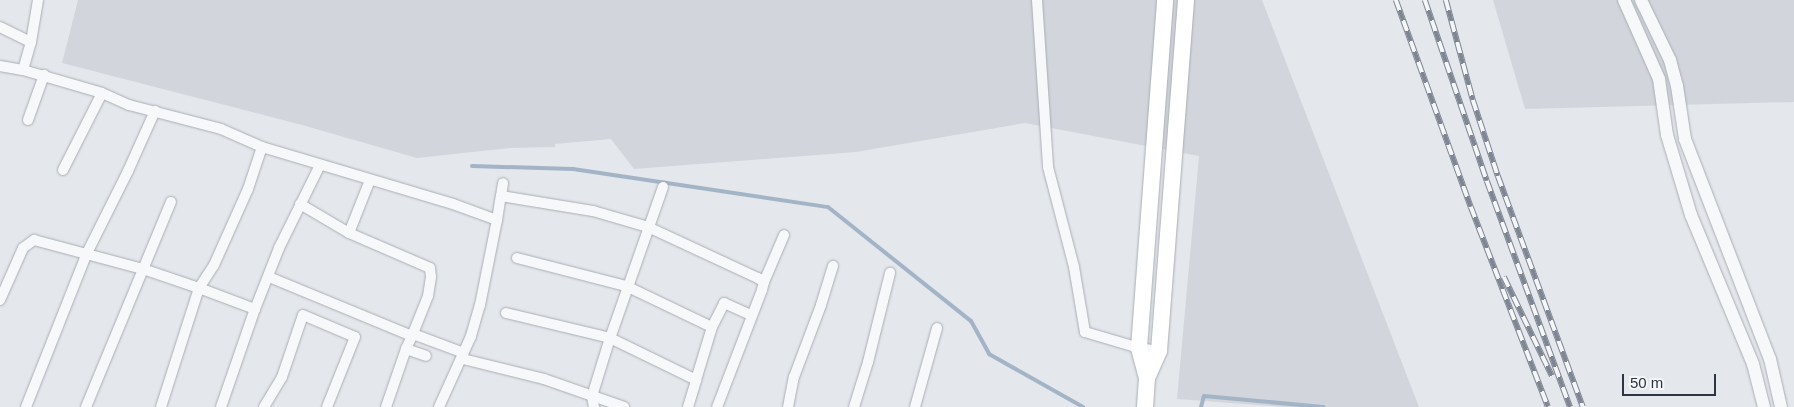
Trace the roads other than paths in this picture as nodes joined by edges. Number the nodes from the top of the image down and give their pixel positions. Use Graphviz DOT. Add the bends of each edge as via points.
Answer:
graph roads {
  1 [pos="38,0"];
  2 [pos="1036,0"];
  3 [pos="1165,0"];
  4 [pos="1186,0"];
  5 [pos="1624,0"];
  6 [pos="1641,0"];
  7 [pos="0,27"];
  8 [pos="32,42"];
  9 [pos="0,66"];
  10 [pos="23,70"];
  11 [pos="44,75"];
  12 [pos="102,92"];
  13 [pos="155,111"];
  14 [pos="28,120"];
  15 [pos="262,147"];
  16 [pos="320,165"];
  17 [pos="63,170"];
  18 [pos="370,180"];
  19 [pos="503,183"];
  20 [pos="663,186"];
  21 [pos="501,196"];
  22 [pos="172,202"];
  23 [pos="300,204"];
  24 [pos="497,220"];
  25 [pos="648,227"];
  26 [pos="349,233"];
  27 [pos="784,235"];
  28 [pos="87,253"];
  29 [pos="517,258"];
  30 [pos="833,266"];
  31 [pos="143,269"];
  32 [pos="890,273"];
  33 [pos="269,277"];
  34 [pos="764,282"];
  35 [pos="626,286"];
  36 [pos="199,288"];
  37 [pos="0,300"];
  38 [pos="255,309"];
  39 [pos="506,313"];
  40 [pos="751,315"];
  41 [pos="712,328"];
  42 [pos="937,328"];
  43 [pos="412,335"];
  44 [pos="610,338"];
  45 [pos="1139,348"];
  46 [pos="406,349"];
  47 [pos="1159,352"];
  48 [pos="426,356"];
  49 [pos="463,356"];
  50 [pos="696,380"];
  51 [pos="1146,393"];
  52 [pos="592,396"];
  53 [pos="30,406"];
  54 [pos="86,407"];
  55 [pos="160,407"];
  56 [pos="222,407"];
  57 [pos="264,407"];
  58 [pos="327,407"];
  59 [pos="386,407"];
  60 [pos="439,407"];
  61 [pos="594,407"];
  62 [pos="624,407"];
  63 [pos="688,407"];
  64 [pos="717,407"];
  65 [pos="788,407"];
  66 [pos="854,407"];
  67 [pos="915,407"];
  68 [pos="1764,407"];
  69 [pos="1781,407"];
  1 -- 8 [label="street"];
  2 -- 45 [label="street" via="1048,167 1074,267 1084,332"];
  3 -- 45 [label="main road"];
  4 -- 47 [label="main road"];
  5 -- 68 [label="street" via="1659,79 1667,135 1691,215 1753,364"];
  6 -- 69 [label="street" via="1670,60 1678,86 1685,139 1770,359"];
  7 -- 8 [label="street"];
  8 -- 10 [label="street"];
  9 -- 10 [label="street"];
  10 -- 11 [label="street"];
  11 -- 12 [label="street"];
  11 -- 14 [label="street"];
  12 -- 13 [label="street" via="129,105"];
  12 -- 17 [label="street"];
  13 -- 15 [label="street" via="221,130"];
  13 -- 28 [label="street"];
  15 -- 16 [label="street"];
  15 -- 36 [label="street" via="248,190 214,265"];
  16 -- 18 [label="street"];
  16 -- 23 [label="street"];
  18 -- 24 [label="street"];
  18 -- 26 [label="street"];
  19 -- 21 [label="street"];
  20 -- 25 [label="street"];
  21 -- 24 [label="street"];
  21 -- 25 [label="street" via="593,211"];
  22 -- 31 [label="street"];
  23 -- 26 [label="street"];
  23 -- 33 [label="street"];
  24 -- 49 [label="street" via="480,305"];
  25 -- 34 [label="street"];
  25 -- 35 [label="street"];
  26 -- 43 [label="street" via="430,268 428,296"];
  27 -- 34 [label="street"];
  28 -- 31 [label="street"];
  28 -- 37 [label="street" via="43,240 30,241 23,248"];
  28 -- 53 [label="street"];
  29 -- 35 [label="street"];
  30 -- 65 [label="street" via="794,377"];
  31 -- 36 [label="street"];
  31 -- 54 [label="street"];
  32 -- 66 [label="street"];
  33 -- 38 [label="street"];
  33 -- 43 [label="street"];
  34 -- 40 [label="street"];
  35 -- 41 [label="street"];
  35 -- 44 [label="street"];
  36 -- 38 [label="street"];
  36 -- 55 [label="street"];
  38 -- 56 [label="street"];
  39 -- 44 [label="street"];
  40 -- 41 [label="street" via="724,303"];
  40 -- 64 [label="street"];
  41 -- 50 [label="street"];
  42 -- 67 [label="street"];
  43 -- 46 [label="street"];
  43 -- 49 [label="street"];
  44 -- 50 [label="street"];
  44 -- 52 [label="street"];
  45 -- 47 [label="street"];
  45 -- 51 [label="main road"];
  46 -- 48 [label="street"];
  46 -- 59 [label="street"];
  47 -- 51 [label="main road"];
  49 -- 52 [label="street"];
  49 -- 60 [label="street"];
  50 -- 63 [label="street"];
  52 -- 61 [label="street"];
  52 -- 62 [label="street"];
  57 -- 58 [label="street" via="282,377 303,315 355,337"];
}
